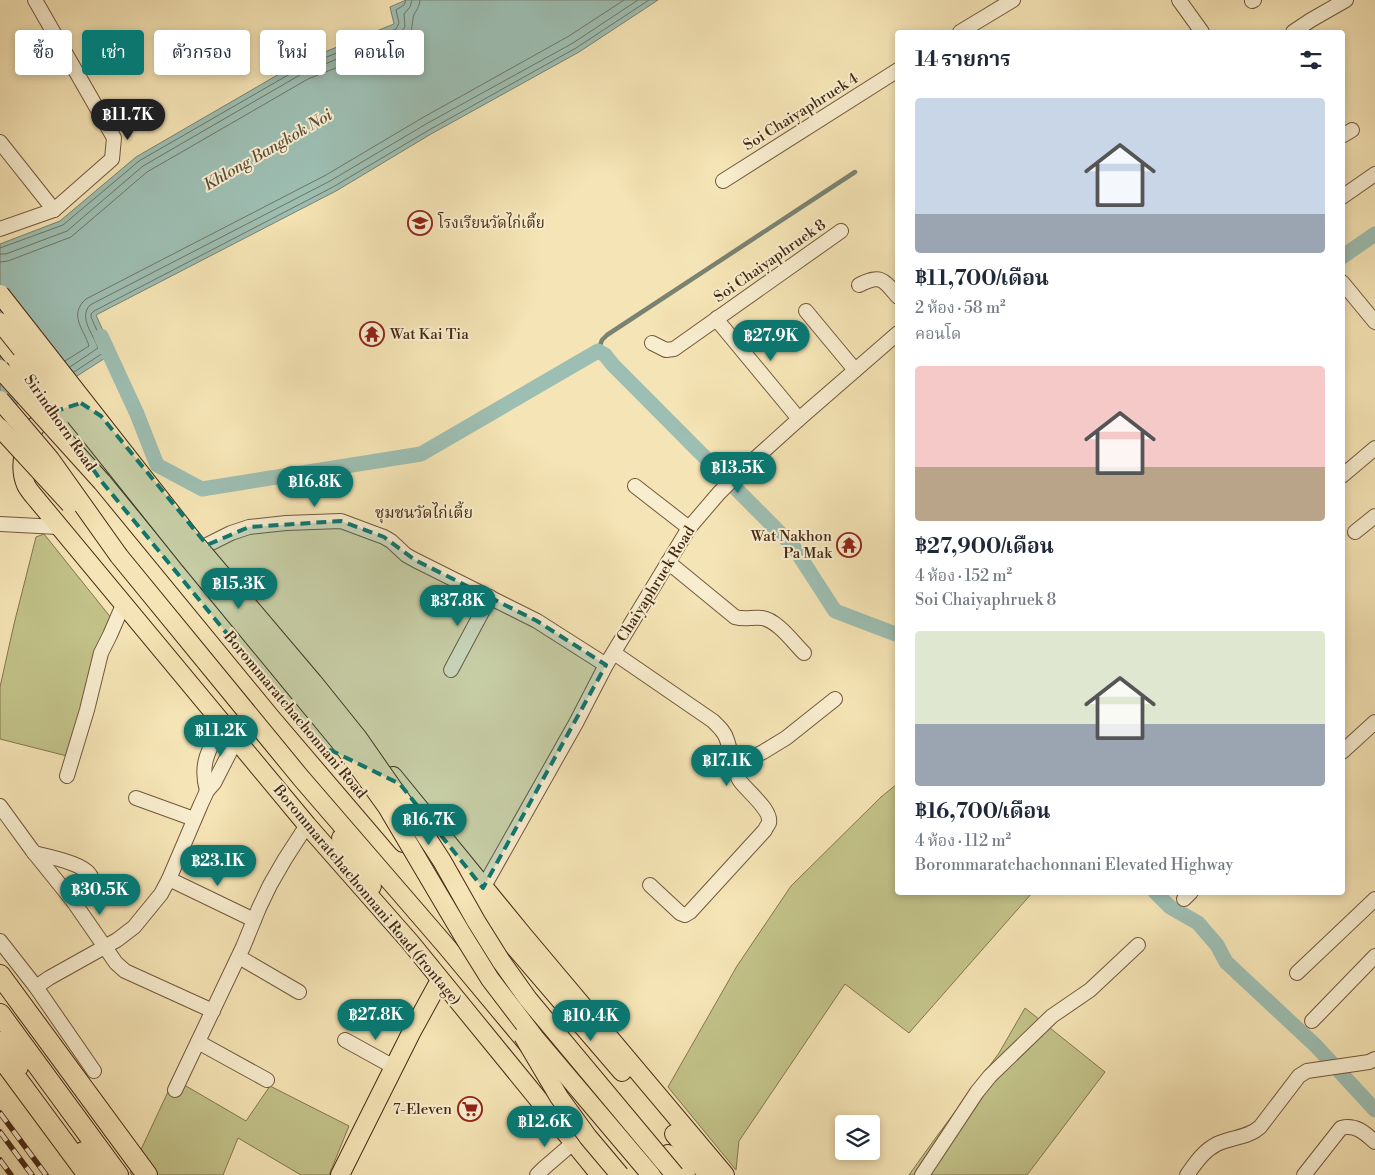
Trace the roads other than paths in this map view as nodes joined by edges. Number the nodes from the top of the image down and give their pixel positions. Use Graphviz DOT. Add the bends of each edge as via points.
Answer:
graph roads {
  1 [pos="35,0"];
  2 [pos="1013,0"];
  3 [pos="1179,0"];
  4 [pos="1344,0"];
  5 [pos="963,30"];
  6 [pos="1201,30"];
  7 [pos="1297,30"];
  8 [pos="895,72"];
  9 [pos="0,142"];
  10 [pos="1375,174"];
  11 [pos="723,181"];
  12 [pos="1345,195"];
  13 [pos="54,210"];
  14 [pos="0,229"];
  15 [pos="841,231"];
  16 [pos="859,285"];
  17 [pos="1345,286"];
  18 [pos="895,293"];
  19 [pos="0,294"];
  20 [pos="806,311"];
  21 [pos="717,318"];
  22 [pos="0,322"];
  23 [pos="1375,322"];
  24 [pos="895,336"];
  25 [pos="0,340"];
  26 [pos="652,343"];
  27 [pos="0,369"];
  28 [pos="855,370"];
  29 [pos="0,400"];
  30 [pos="799,419"];
  31 [pos="0,428"];
  32 [pos="1375,448"];
  33 [pos="1345,473"];
  34 [pos="102,482"];
  35 [pos="635,486"];
  36 [pos="1375,516"];
  37 [pos="0,524"];
  38 [pos="58,527"];
  39 [pos="689,528"];
  40 [pos="1355,532"];
  41 [pos="207,545"];
  42 [pos="118,556"];
  43 [pos="668,562"];
  44 [pos="490,597"];
  45 [pos="123,605"];
  46 [pos="614,653"];
  47 [pos="804,653"];
  48 [pos="606,665"];
  49 [pos="452,670"];
  50 [pos="835,699"];
  51 [pos="1375,722"];
  52 [pos="222,723"];
  53 [pos="236,740"];
  54 [pos="318,744"];
  55 [pos="1345,749"];
  56 [pos="734,766"];
  57 [pos="67,776"];
  58 [pos="301,778"];
  59 [pos="400,784"];
  60 [pos="207,791"];
  61 [pos="136,798"];
  62 [pos="0,806"];
  63 [pos="194,819"];
  64 [pos="307,825"];
  65 [pos="34,853"];
  66 [pos="442,861"];
  67 [pos="169,879"];
  68 [pos="650,885"];
  69 [pos="483,888"];
  70 [pos="1375,899"];
  71 [pos="73,901"];
  72 [pos="254,920"];
  73 [pos="0,941"];
  74 [pos="410,942"];
  75 [pos="1138,945"];
  76 [pos="105,948"];
  77 [pos="1375,956"];
  78 [pos="238,957"];
  79 [pos="1297,973"];
  80 [pos="0,975"];
  81 [pos="490,979"];
  82 [pos="440,980"];
  83 [pos="36,987"];
  84 [pos="299,992"];
  85 [pos="213,1011"];
  86 [pos="0,1014"];
  87 [pos="1312,1021"];
  88 [pos="0,1026"];
  89 [pos="345,1040"];
  90 [pos="0,1041"];
  91 [pos="198,1042"];
  92 [pos="0,1056"];
  93 [pos="1375,1059"];
  94 [pos="394,1067"];
  95 [pos="94,1071"];
  96 [pos="267,1080"];
  97 [pos="175,1090"];
  98 [pos="573,1142"];
  99 [pos="1375,1142"];
  100 [pos="88,1175"];
  101 [pos="100,1175"];
  102 [pos="112,1175"];
  103 [pos="118,1175"];
  104 [pos="147,1175"];
  105 [pos="340,1175"];
  106 [pos="537,1175"];
  107 [pos="600,1175"];
  108 [pos="620,1175"];
  109 [pos="636,1175"];
  110 [pos="651,1175"];
  111 [pos="674,1175"];
  112 [pos="686,1175"];
  113 [pos="708,1175"];
  114 [pos="725,1175"];
  115 [pos="922,1175"];
  116 [pos="1186,1175"];
  117 [pos="1304,1175"];
  1 -- 13 [label="street" via="114,138 112,159"];
  2 -- 5 [label="street"];
  3 -- 6 [label="street"];
  4 -- 7 [label="street"];
  8 -- 11 [label="street, Soi Chaiyaphruek 4"];
  9 -- 13 [label="street"];
  10 -- 12 [label="street"];
  13 -- 14 [label="street"];
  15 -- 21 [label="street, Soi Chaiyaphruek 8"];
  16 -- 18 [label="street" via="873,278 879,279"];
  17 -- 23 [label="street"];
  19 -- 66 [label="main road, bridge" via="195,543 358,738"];
  20 -- 28 [label="street"];
  21 -- 26 [label="street, Soi Chaiyaphruek 8" via="674,349 666,350"];
  21 -- 30 [label="street, Soi Chaiyaphruek 8"];
  22 -- 81 [label="main road, bridge" via="344,747 412,846"];
  24 -- 28 [label="street, Chaiyaphruek Road"];
  25 -- 34 [label="main road, Sirindhorn Road, bridge"];
  27 -- 34 [label="main road, Borommaratchachonnani Road, bridge"];
  28 -- 30 [label="street, Chaiyaphruek Road"];
  29 -- 42 [label="main road, bridge" via="50,459"];
  30 -- 39 [label="street, Chaiyaphruek Road" via="737,475"];
  31 -- 42 [label="main road, bridge"];
  32 -- 33 [label="street"];
  34 -- 54 [label="main road, Borommaratchachonnani Road"];
  35 -- 39 [label="street"];
  36 -- 40 [label="street"];
  37 -- 38 [label="street"];
  38 -- 41 [label="main road, Borommaratchachonnani Road (frontage)" via="27,486 23,470 25,448 34,429 44,418 63,407 80,403 101,416"];
  38 -- 45 [label="main road, Borommaratchachonnani Road (frontage)"];
  39 -- 43 [label="street, Chaiyaphruek Road"];
  41 -- 44 [label="street" via="249,528 341,522 384,537 406,555"];
  41 -- 59 [label="main road"];
  42 -- 58 [label="main road"];
  43 -- 46 [label="street, Chaiyaphruek Road"];
  43 -- 47 [label="street" via="734,617 742,620 764,618 774,623"];
  44 -- 48 [label="street" via="537,621"];
  44 -- 49 [label="street"];
  45 -- 52 [label="main road, Borommaratchachonnani Road (frontage)"];
  45 -- 57 [label="street" via="101,653"];
  46 -- 48 [label="street, Chaiyaphruek Road"];
  46 -- 56 [label="street" via="714,721 727,738"];
  48 -- 69 [label="street, Chaiyaphruek Road"];
  50 -- 56 [label="street" via="786,738"];
  51 -- 55 [label="street"];
  52 -- 53 [label="main road, Borommaratchachonnani Road (frontage)"];
  52 -- 60 [label="street" via="206,757"];
  53 -- 60 [label="street"];
  53 -- 64 [label="main road, Borommaratchachonnani Road (frontage)"];
  54 -- 59 [label="main road"];
  54 -- 112 [label="main road, Borommaratchachonnani Road"];
  56 -- 68 [label="street" via="741,782 766,812 769,823 765,830 685,915"];
  58 -- 74 [label="main road"];
  58 -- 109 [label="main road"];
  59 -- 69 [label="main road"];
  60 -- 63 [label="street"];
  61 -- 63 [label="street"];
  62 -- 65 [label="street"];
  63 -- 67 [label="street"];
  64 -- 72 [label="street" via="270,886"];
  64 -- 74 [label="main road, Borommaratchachonnani Road (frontage)"];
  65 -- 71 [label="street"];
  65 -- 71 [label="street" via="66,861 89,872 91,882"];
  66 -- 111 [label="main road, bridge" via="501,962 528,999"];
  66 -- 113 [label="main road, bridge"];
  67 -- 72 [label="street"];
  67 -- 76 [label="street" via="134,927"];
  69 -- 114 [label="main road"];
  70 -- 79 [label="street"];
  71 -- 76 [label="street"];
  72 -- 78 [label="street"];
  73 -- 83 [label="street"];
  74 -- 82 [label="main road, Borommaratchachonnani Road (frontage)"];
  75 -- 115 [label="street" via="1090,990 1052,1016 990,1076"];
  76 -- 83 [label="street"];
  76 -- 85 [label="street" via="125,971"];
  77 -- 87 [label="street"];
  78 -- 84 [label="street"];
  78 -- 85 [label="street"];
  80 -- 104 [label="highway"];
  81 -- 108 [label="main road, bridge" via="559,1097"];
  81 -- 110 [label="main road, bridge" via="535,1038"];
  82 -- 94 [label="main road"];
  82 -- 98 [label="main road, Borommaratchachonnani Road (frontage)"];
  83 -- 95 [label="street"];
  85 -- 91 [label="street"];
  86 -- 103 [label="highway"];
  88 -- 102 [label="main road"];
  89 -- 94 [label="street"];
  90 -- 101 [label="main road"];
  91 -- 96 [label="street"];
  91 -- 97 [label="street"];
  92 -- 100 [label="highway"];
  93 -- 116 [label="street" via="1307,1071 1299,1076 1254,1133 1215,1145 1204,1152"];
  94 -- 105 [label="main road"];
  98 -- 106 [label="street"];
  98 -- 107 [label="main road, Borommaratchachonnani Road (frontage)"];
  99 -- 117 [label="street" via="1354,1127 1341,1128"];
}
